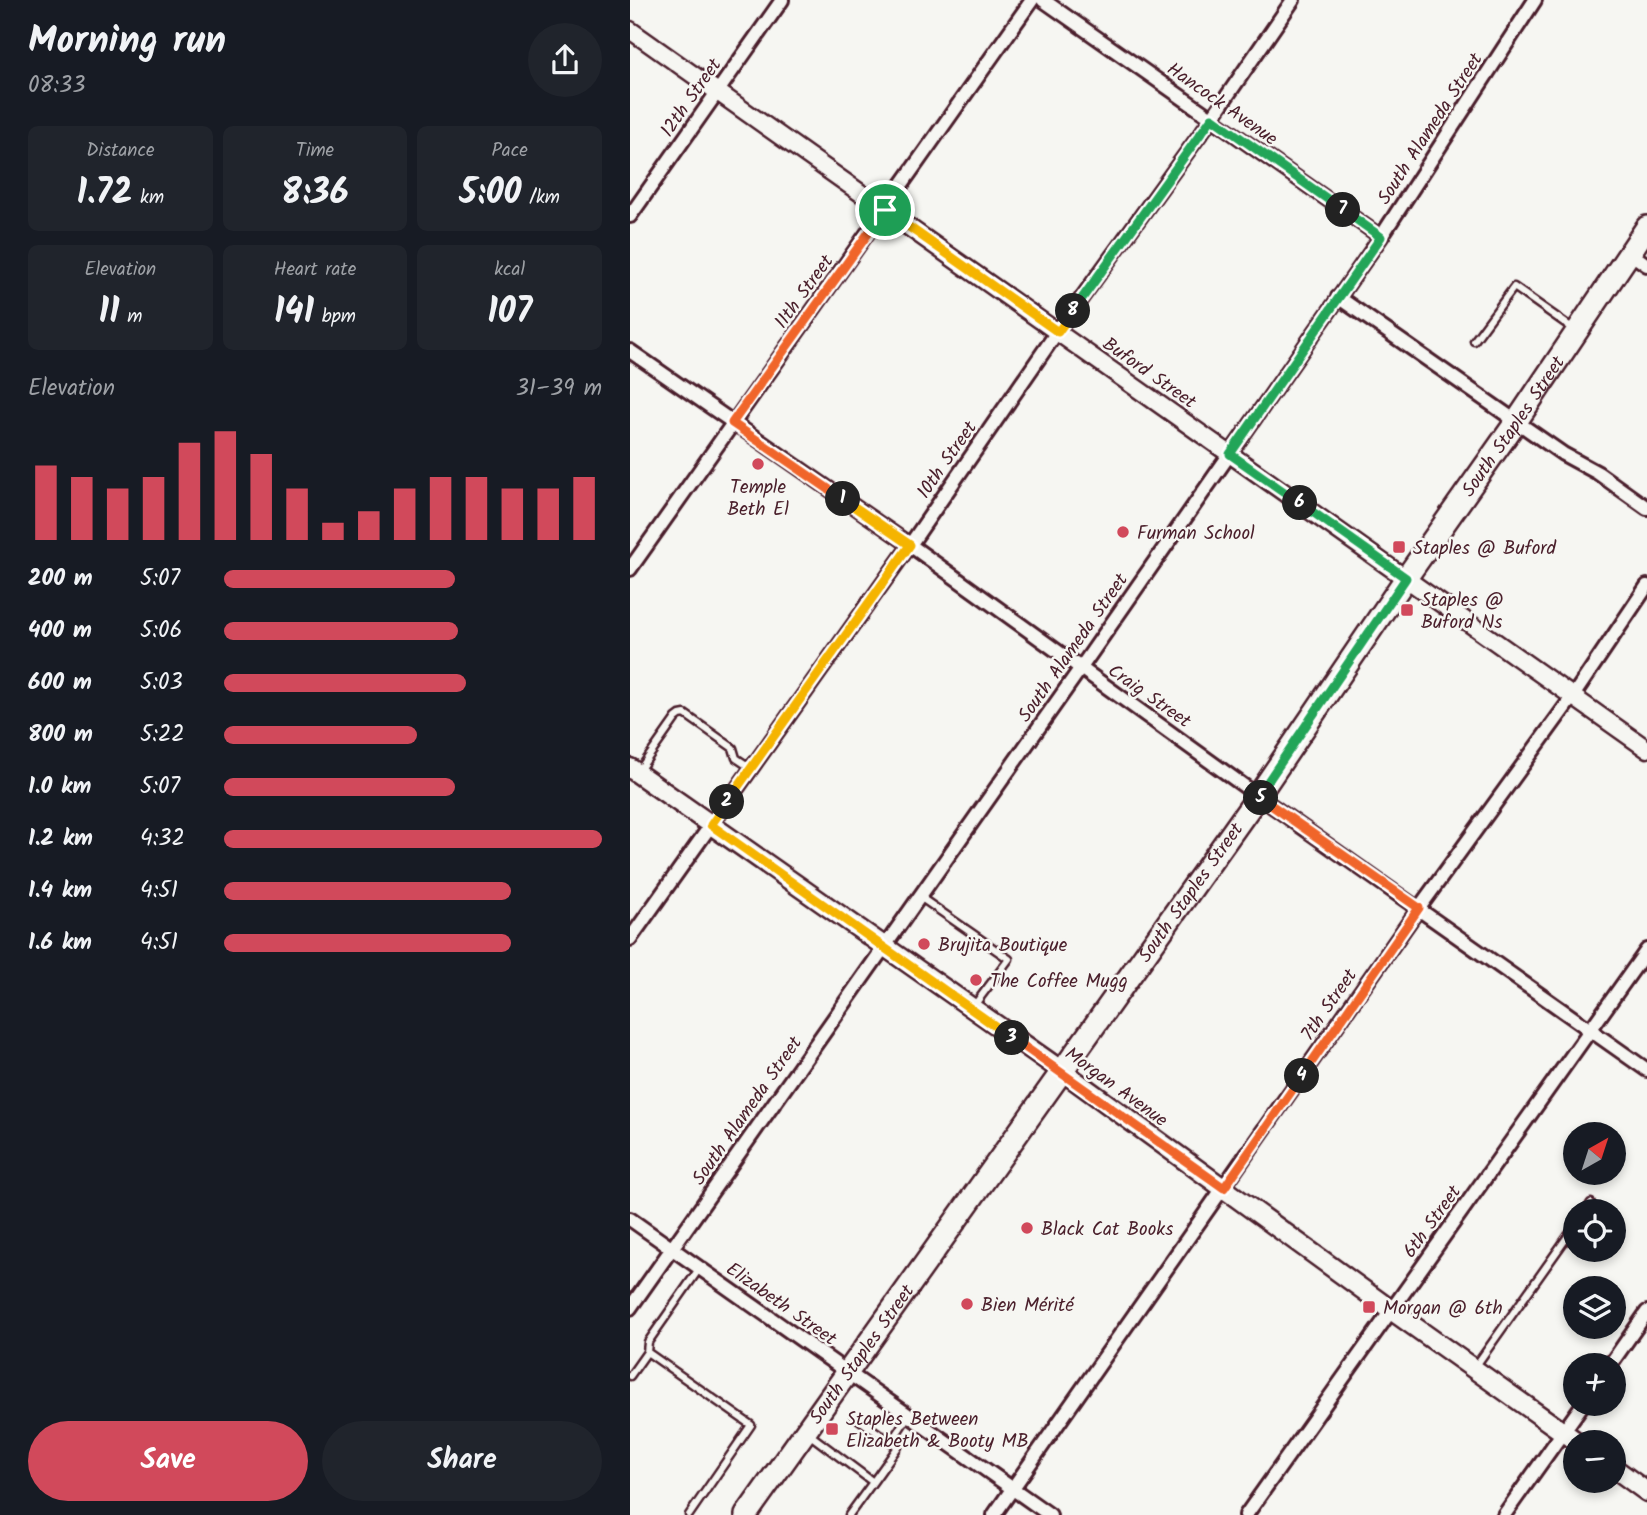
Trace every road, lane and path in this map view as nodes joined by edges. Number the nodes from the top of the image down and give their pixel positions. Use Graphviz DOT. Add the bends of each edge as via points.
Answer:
graph roads {
  1 [pos="782,0"];
  2 [pos="1032,0"];
  3 [pos="1043,0"];
  4 [pos="1293,0"];
  5 [pos="1535,0"];
  6 [pos="630,30"];
  7 [pos="717,92"];
  8 [pos="1212,118"];
  9 [pos="885,210"];
  10 [pos="630,216"];
  11 [pos="1646,232"];
  12 [pos="1381,237"];
  13 [pos="1638,259"];
  14 [pos="1338,298"];
  15 [pos="1577,331"];
  16 [pos="1058,332"];
  17 [pos="1474,341"];
  18 [pos="630,351"];
  19 [pos="1516,422"];
  20 [pos="732,423"];
  21 [pos="1230,454"];
  22 [pos="1647,508"];
  23 [pos="910,545"];
  24 [pos="630,569"];
  25 [pos="1406,578"];
  26 [pos="1647,586"];
  27 [pos="1080,669"];
  28 [pos="1573,696"];
  29 [pos="1647,749"];
  30 [pos="751,768"];
  31 [pos="634,771"];
  32 [pos="1258,796"];
  33 [pos="711,825"];
  34 [pos="920,897"];
  35 [pos="1419,908"];
  36 [pos="630,939"];
  37 [pos="884,947"];
  38 [pos="1647,950"];
  39 [pos="972,1009"];
  40 [pos="1590,1031"];
  41 [pos="1647,1070"];
  42 [pos="1062,1071"];
  43 [pos="1224,1188"];
  44 [pos="630,1219"];
  45 [pos="1563,1243"];
  46 [pos="672,1249"];
  47 [pos="700,1268"];
  48 [pos="630,1308"];
  49 [pos="1391,1310"];
  50 [pos="1647,1312"];
  51 [pos="647,1352"];
  52 [pos="1618,1353"];
  53 [pos="1474,1369"];
  54 [pos="846,1372"];
  55 [pos="630,1376"];
  56 [pos="854,1416"];
  57 [pos="908,1416"];
  58 [pos="805,1431"];
  59 [pos="1563,1432"];
  60 [pos="891,1442"];
  61 [pos="1563,1445"];
  62 [pos="1626,1477"];
  63 [pos="873,1482"];
  64 [pos="1013,1490"];
  65 [pos="1647,1492"];
  66 [pos="690,1515"];
  67 [pos="746,1515"];
  68 [pos="849,1515"];
  69 [pos="995,1515"];
  70 [pos="1050,1515"];
  71 [pos="1246,1515"];
  72 [pos="1504,1515"];
  1 -- 7 [label="street, 12th Street"];
  2 -- 9 [label="street, 11th Street"];
  3 -- 8 [label="street, Hancock Avenue"];
  4 -- 8 [label="street, 10th Street"];
  5 -- 12 [label="street, South Alameda Street"];
  6 -- 7 [label="street, Buford Street"];
  7 -- 9 [label="street, Buford Street"];
  7 -- 10 [label="street, 12th Street"];
  8 -- 12 [label="street, Hancock Avenue"];
  8 -- 16 [label="street, 10th Street"];
  9 -- 16 [label="street, Buford Street"];
  9 -- 20 [label="street, 11th Street"];
  11 -- 13 [label="main road, South Staples Street"];
  12 -- 14 [label="street, South Alameda Street"];
  13 -- 15 [label="main road, South Staples Street"];
  14 -- 19 [label="street"];
  14 -- 21 [label="street, South Alameda Street"];
  15 -- 17 [label="lane" via="1514,287"];
  15 -- 19 [label="main road, South Staples Street"];
  16 -- 21 [label="street, Buford Street"];
  16 -- 23 [label="street, 10th Street"];
  18 -- 20 [label="street, Craig Street"];
  19 -- 22 [label="street"];
  19 -- 25 [label="main road, South Staples Street"];
  20 -- 23 [label="street, Craig Street"];
  20 -- 24 [label="street, 11th Street"];
  21 -- 25 [label="street, Buford Street"];
  21 -- 27 [label="street, South Alameda Street"];
  23 -- 27 [label="street, Craig Street"];
  23 -- 30 [label="street, 10th Street"];
  25 -- 28 [label="street, Buford Street"];
  25 -- 32 [label="main road, South Staples Street"];
  26 -- 28 [label="street, 7th Street"];
  27 -- 32 [label="street, Craig Street"];
  27 -- 34 [label="street, South Alameda Street"];
  28 -- 29 [label="street, Buford Street"];
  28 -- 35 [label="street, 7th Street"];
  30 -- 31 [label="lane" via="736,758 733,748 685,714 676,718"];
  30 -- 33 [label="street, 10th Street"];
  31 -- 33 [label="main road, Morgan Avenue"];
  32 -- 35 [label="street, Craig Street"];
  32 -- 42 [label="main road, South Staples Street"];
  33 -- 36 [label="street, 10th Street"];
  33 -- 37 [label="main road, Morgan Avenue"];
  34 -- 37 [label="street, South Alameda Street"];
  34 -- 39 [label="lane" via="1009,959"];
  35 -- 40 [label="street, Craig Street"];
  35 -- 43 [label="street, 7th Street"];
  37 -- 39 [label="main road, Morgan Avenue"];
  37 -- 46 [label="street, South Alameda Street"];
  38 -- 40 [label="street, 6th Street"];
  39 -- 42 [label="main road, Morgan Avenue"];
  40 -- 41 [label="street, Craig Street"];
  40 -- 49 [label="street, 6th Street"];
  42 -- 43 [label="main road, Morgan Avenue"];
  42 -- 54 [label="main road, South Staples Street"];
  43 -- 49 [label="main road, Morgan Avenue"];
  43 -- 64 [label="street, 7th Street"];
  44 -- 46 [label="street, Elizabeth Street"];
  45 -- 53 [label="lane"];
  46 -- 47 [label="street, Elizabeth Street"];
  46 -- 48 [label="street, South Alameda Street"];
  47 -- 51 [label="lane" via="649,1342"];
  47 -- 54 [label="street, Elizabeth Street"];
  49 -- 53 [label="main road, Morgan Avenue"];
  49 -- 71 [label="street, 6th Street"];
  50 -- 52 [label="street"];
  51 -- 55 [label="lane"];
  51 -- 66 [label="lane" via="751,1425"];
  53 -- 59 [label="main road, Morgan Avenue"];
  54 -- 57 [label="street, Elizabeth Street"];
  54 -- 58 [label="main road, South Staples Street"];
  56 -- 60 [label="lane"];
  57 -- 60 [label="lane"];
  57 -- 64 [label="street, Elizabeth Street"];
  58 -- 63 [label="lane"];
  58 -- 67 [label="main road, South Staples Street"];
  60 -- 63 [label="lane" via="898,1447"];
  61 -- 72 [label="street"];
  62 -- 65 [label="main road"];
  63 -- 68 [label="lane"];
  64 -- 69 [label="street, 7th Street"];
  64 -- 70 [label="street, Elizabeth Street"];
}
